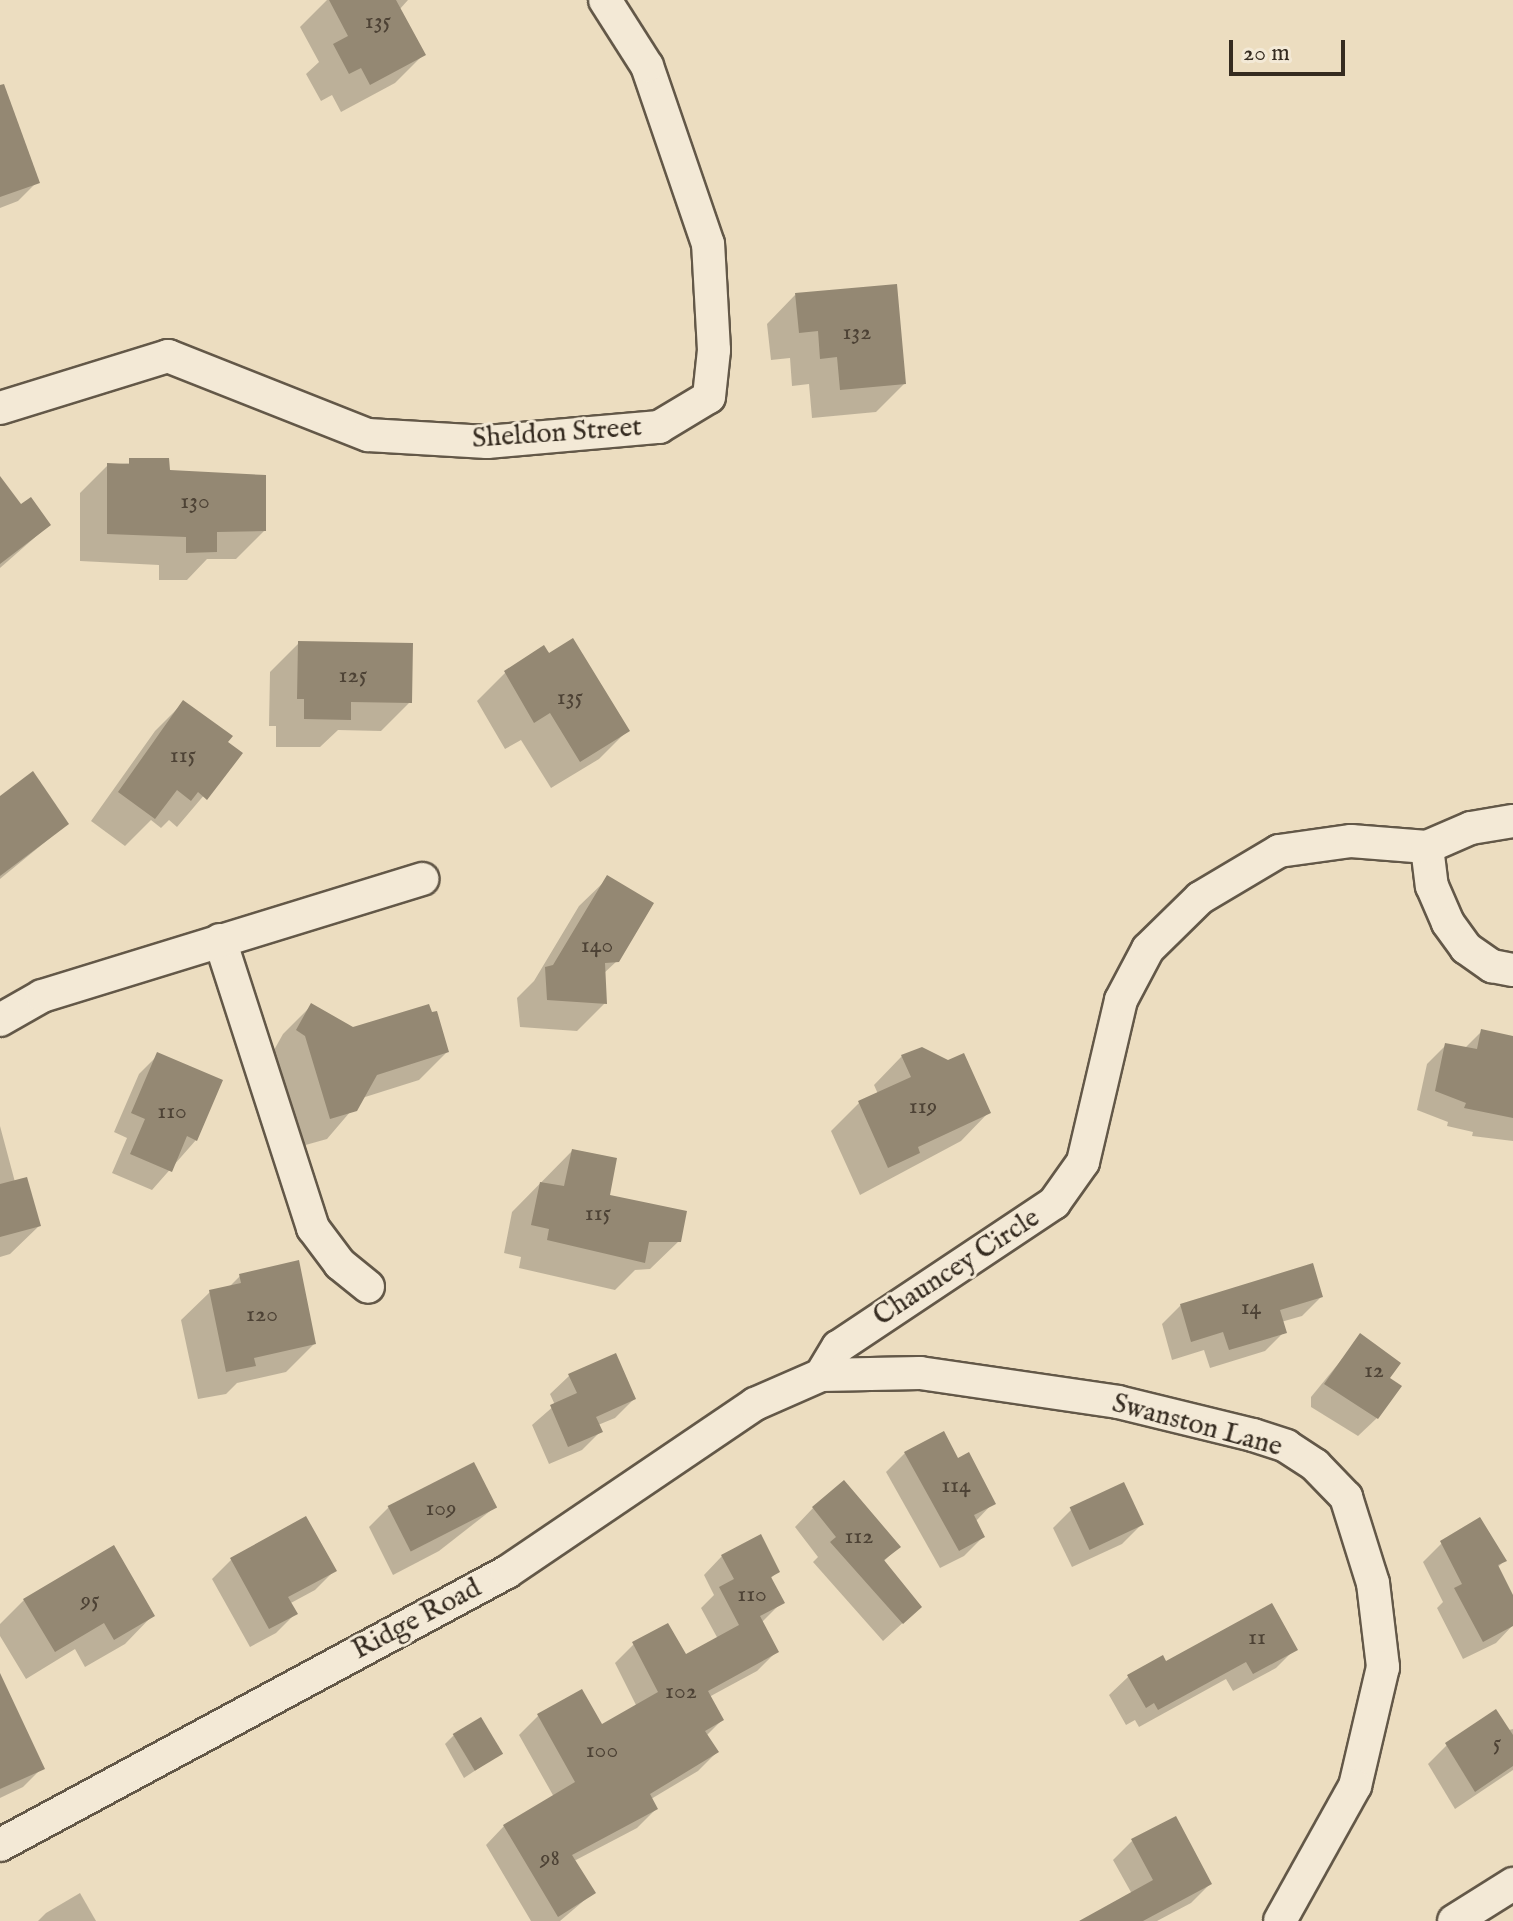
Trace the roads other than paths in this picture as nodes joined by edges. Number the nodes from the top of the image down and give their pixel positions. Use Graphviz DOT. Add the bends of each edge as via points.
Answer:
graph roads {
  1 [pos="605,0"];
  2 [pos="0,408"];
  3 [pos="1513,821"];
  4 [pos="1427,847"];
  5 [pos="422,879"];
  6 [pos="220,940"];
  7 [pos="1513,970"];
  8 [pos="0,1020"];
  9 [pos="368,1287"];
  10 [pos="821,1375"];
  11 [pos="0,1845"];
  12 [pos="1513,1884"];
  13 [pos="1280,1921"];
  14 [pos="1454,1921"];
  1 -- 2 [label="street, Sheldon Street" via="647,66 708,244 714,350 709,397 659,427 487,442 368,435 168,356"];
  3 -- 4 [label="street, Chauncey Circle" via="1471,828"];
  4 -- 7 [label="street" via="1432,886 1448,923 1466,948 1492,966"];
  4 -- 10 [label="street, Chauncey Circle" via="1351,841 1279,851 1200,898 1148,949 1121,1000 1083,1162 1054,1203 838,1347"];
  5 -- 6 [label="street"];
  6 -- 8 [label="street" via="42,996"];
  6 -- 9 [label="street" via="313,1228 340,1264"];
  10 -- 11 [label="street, Ridge Road" via="755,1404 507,1572"];
  10 -- 13 [label="street, Swanston Lane" via="920,1373 1118,1402 1286,1446 1315,1465 1346,1497 1373,1583 1383,1667 1355,1786"];
  12 -- 14 [label="street"];
}
